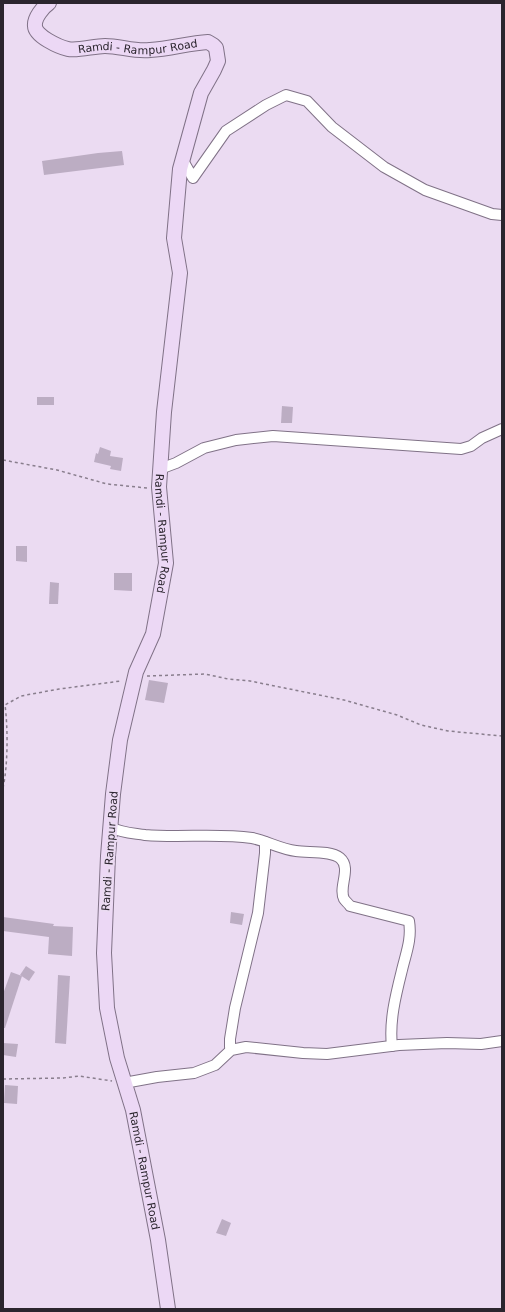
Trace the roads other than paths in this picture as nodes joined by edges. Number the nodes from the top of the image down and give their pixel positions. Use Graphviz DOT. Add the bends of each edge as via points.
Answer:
graph roads {
  1 [pos="49,3"];
  2 [pos="182,159"];
  3 [pos="502,215"];
  4 [pos="502,430"];
  5 [pos="160,469"];
  6 [pos="110,827"];
  7 [pos="265,842"];
  8 [pos="502,1041"];
  9 [pos="392,1046"];
  10 [pos="230,1047"];
  11 [pos="124,1083"];
  12 [pos="168,1309"];
  1 -- 2 [label="main road, Ramdi - Rampur Road" via="40,12 34,24 37,33 68,49 105,46 149,51 202,42 213,45 218,60 200,93"];
  2 -- 3 [label="street" via="193,178 226,131 286,95 307,101 332,127 390,171 425,190 492,214"];
  2 -- 5 [label="main road, Ramdi - Rampur Road" via="174,238 180,272"];
  4 -- 5 [label="street" via="461,449 273,436 236,440 204,448"];
  5 -- 6 [label="main road, Ramdi - Rampur Road" via="159,487 166,563 153,634 136,676 120,740"];
  6 -- 7 [label="street" via="127,833 252,838"];
  6 -- 11 [label="main road, Ramdi - Rampur Road" via="104,953 107,1008"];
  7 -- 9 [label="street" via="296,851 333,854 344,863 344,899 350,906 409,921 411,936 394,1008 390,1033"];
  7 -- 10 [label="street" via="258,913 235,1008"];
  8 -- 9 [label="street" via="482,1044"];
  9 -- 11 [label="street" via="327,1054 246,1047 231,1050 215,1065 194,1073"];
  11 -- 12 [label="main road, Ramdi - Rampur Road" via="132,1110 156,1233"];
}
